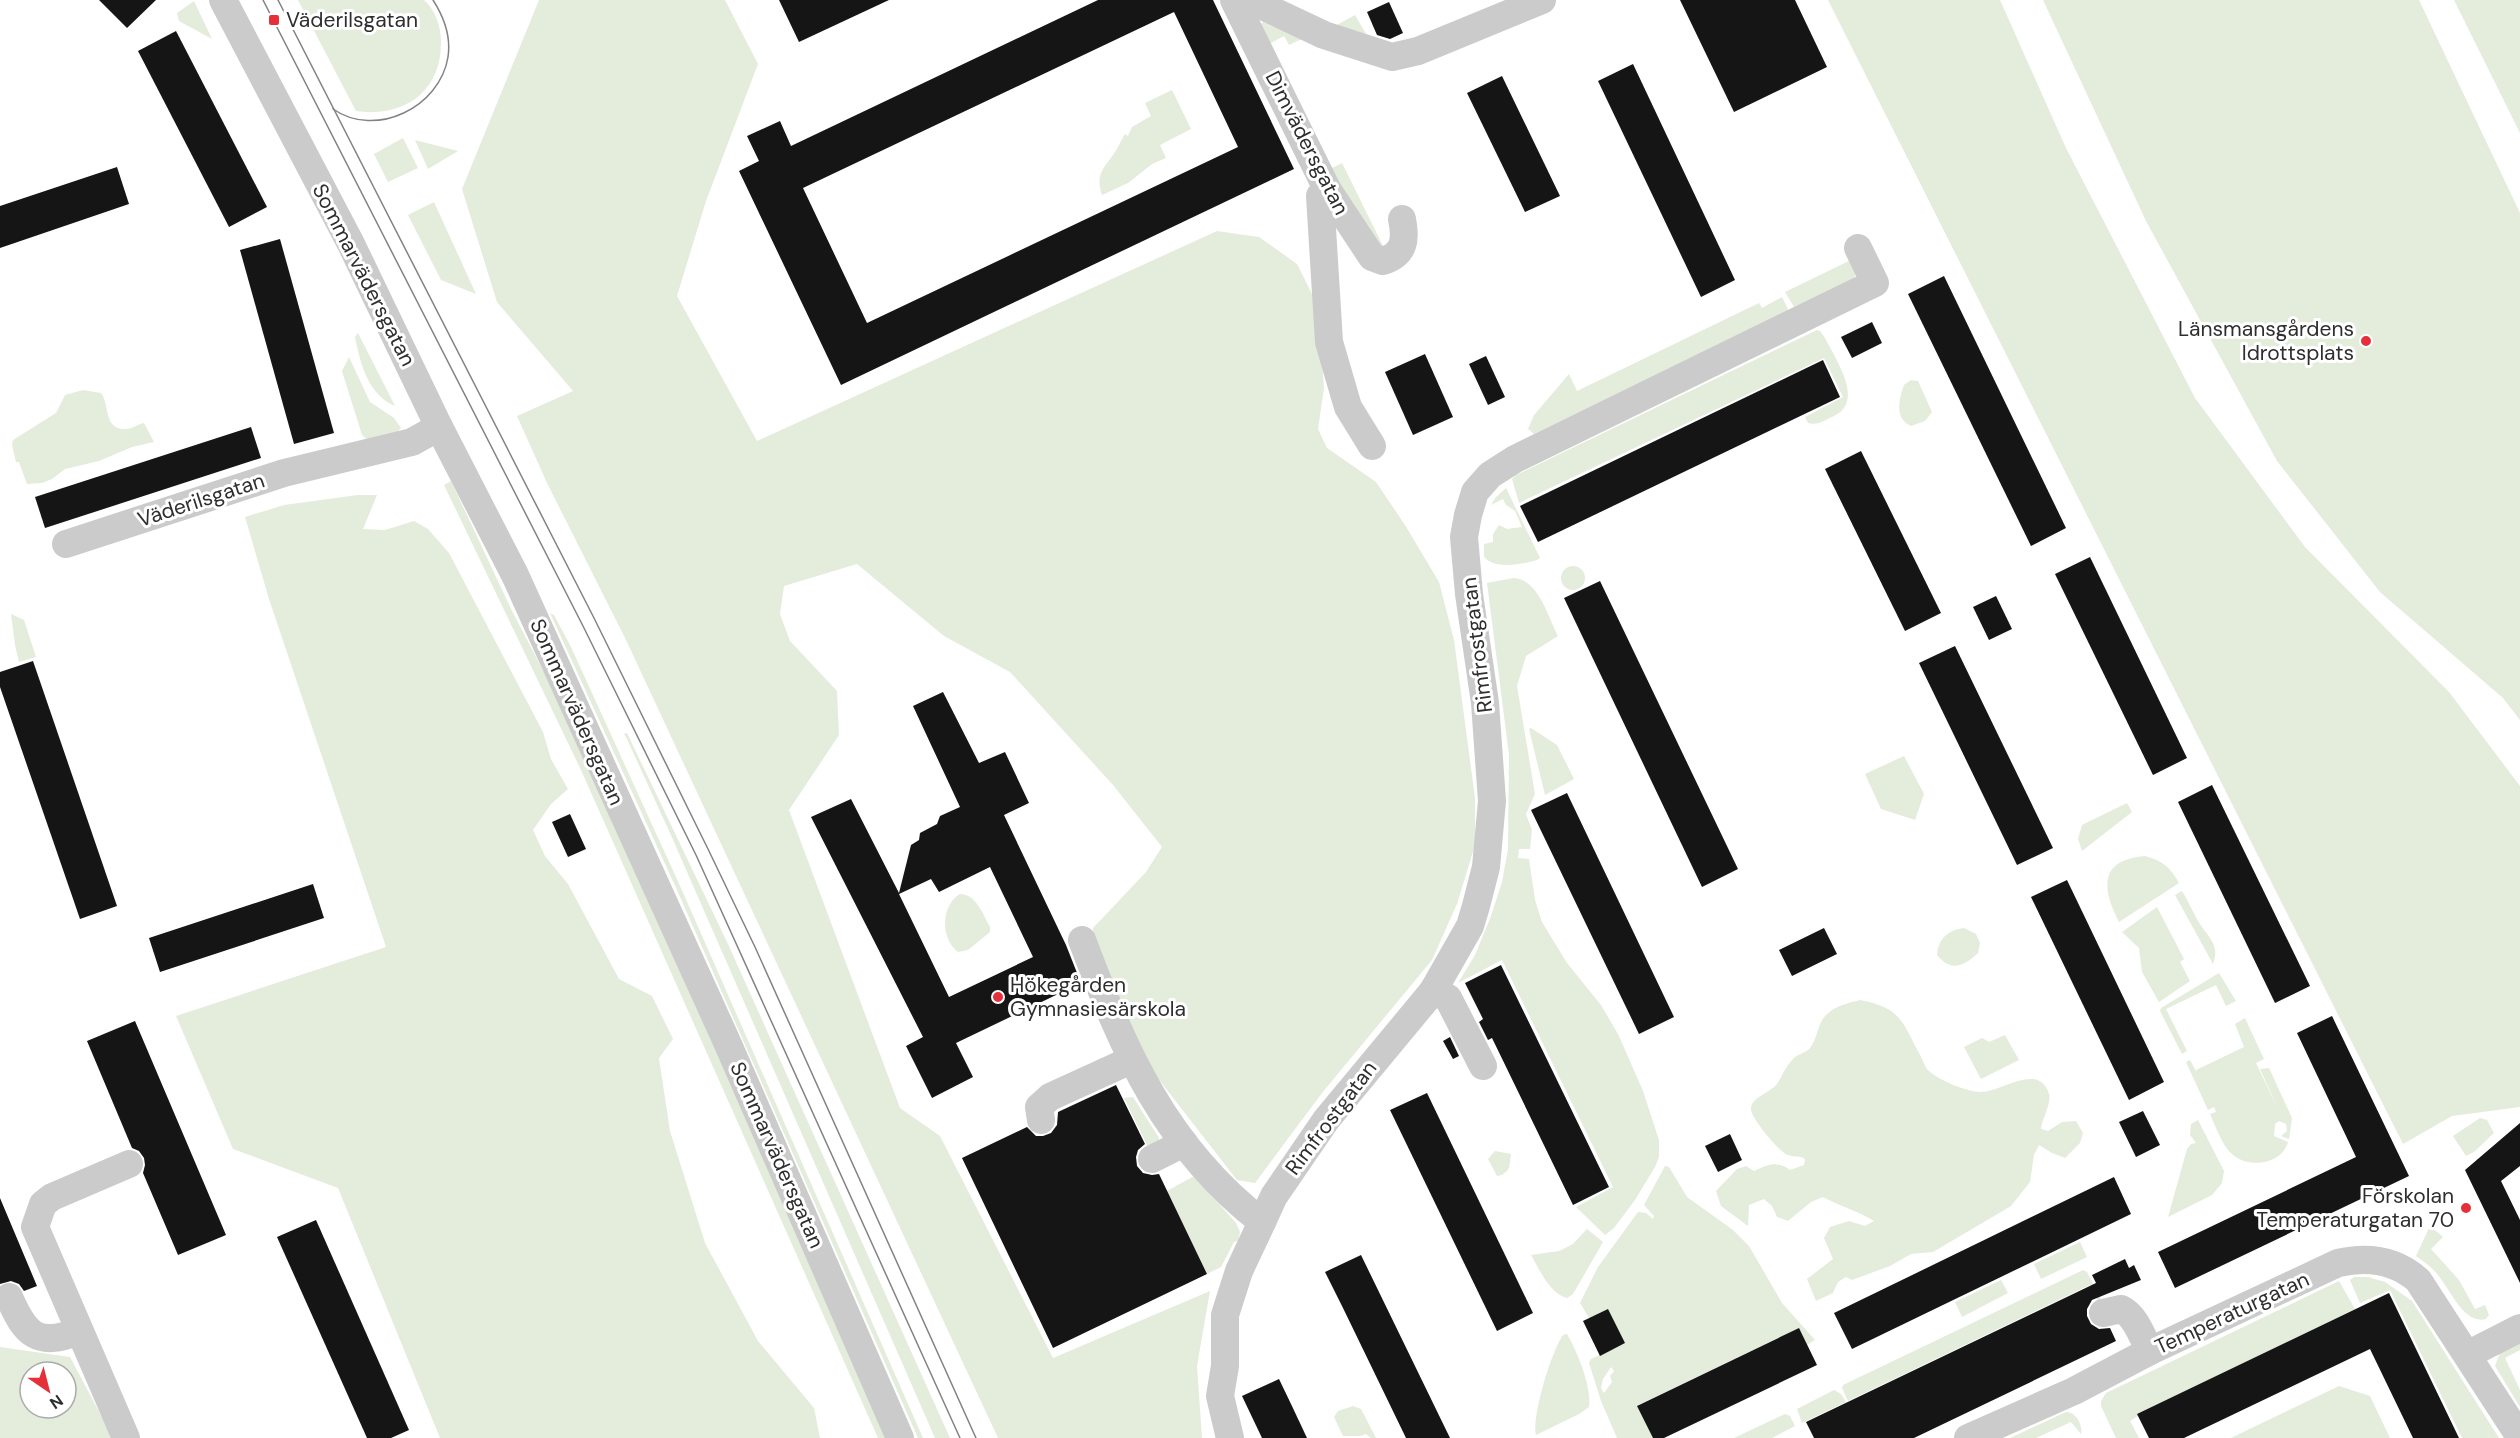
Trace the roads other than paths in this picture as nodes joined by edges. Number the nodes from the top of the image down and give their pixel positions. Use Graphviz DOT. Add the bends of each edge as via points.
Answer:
graph roads {
  1 [pos="223,0"];
  2 [pos="1234,0"];
  3 [pos="1250,0"];
  4 [pos="1542,0"];
  5 [pos="1327,189"];
  6 [pos="1402,219"];
  7 [pos="1858,248"];
  8 [pos="439,427"];
  9 [pos="1372,446"];
  10 [pos="66,544"];
  11 [pos="1082,940"];
  12 [pos="1433,991"];
  13 [pos="1131,1060"];
  14 [pos="1483,1066"];
  15 [pos="1041,1120"];
  16 [pos="1184,1143"];
  17 [pos="1152,1158"];
  18 [pos="129,1164"];
  19 [pos="1262,1222"];
  20 [pos="9,1297"];
  21 [pos="2103,1313"];
  22 [pos="2520,1328"];
  23 [pos="79,1330"];
  24 [pos="2150,1351"];
  25 [pos="2469,1354"];
  26 [pos="2519,1432"];
  27 [pos="126,1438"];
  28 [pos="900,1438"];
  29 [pos="1230,1438"];
  30 [pos="1968,1438"];
  1 -- 8 [label="street, Sommarvädersgatan" via="351,244"];
  2 -- 5 [label="street, Dimvädersgatan"];
  3 -- 4 [label="street" via="1324,35 1392,57 1418,51"];
  5 -- 6 [label="street, Dimvädersgatan" via="1372,257 1383,261 1399,253 1405,240"];
  5 -- 9 [label="street" via="1320,196 1329,342 1348,407"];
  7 -- 12 [label="street, Rimfrostgatan" via="1875,284 1515,459 1490,475 1475,492 1464,537 1485,703 1492,801 1490,835 1470,926"];
  8 -- 10 [label="street, Väderilsgatan" via="412,441 284,473"];
  8 -- 28 [label="street, Sommarvädersgatan" via="515,575 728,1042"];
  11 -- 13 [label="street"];
  12 -- 14 [label="street" via="1448,998"];
  12 -- 19 [label="street, Rimfrostgatan" via="1326,1120 1274,1196"];
  13 -- 15 [label="street" via="1080,1092 1041,1103"];
  13 -- 16 [label="street"];
  16 -- 17 [label="street"];
  16 -- 19 [label="street" via="1241,1206"];
  18 -- 23 [label="street" via="52,1197 43,1204 35,1227"];
  19 -- 29 [label="street, Rimfrostgatan" via="1239,1271 1225,1315 1225,1366 1220,1396"];
  20 -- 23 [label="street" via="20,1323 35,1335 55,1337"];
  21 -- 24 [label="street" via="2121,1309 2131,1315"];
  22 -- 25 [label="street"];
  23 -- 27 [label="street"];
  24 -- 25 [label="street, Temperaturgatan" via="2338,1263 2372,1259 2397,1266 2418,1280"];
  24 -- 30 [label="street, Temperaturgatan" via="2074,1391"];
  25 -- 26 [label="street, Temperaturgatan"];
}
